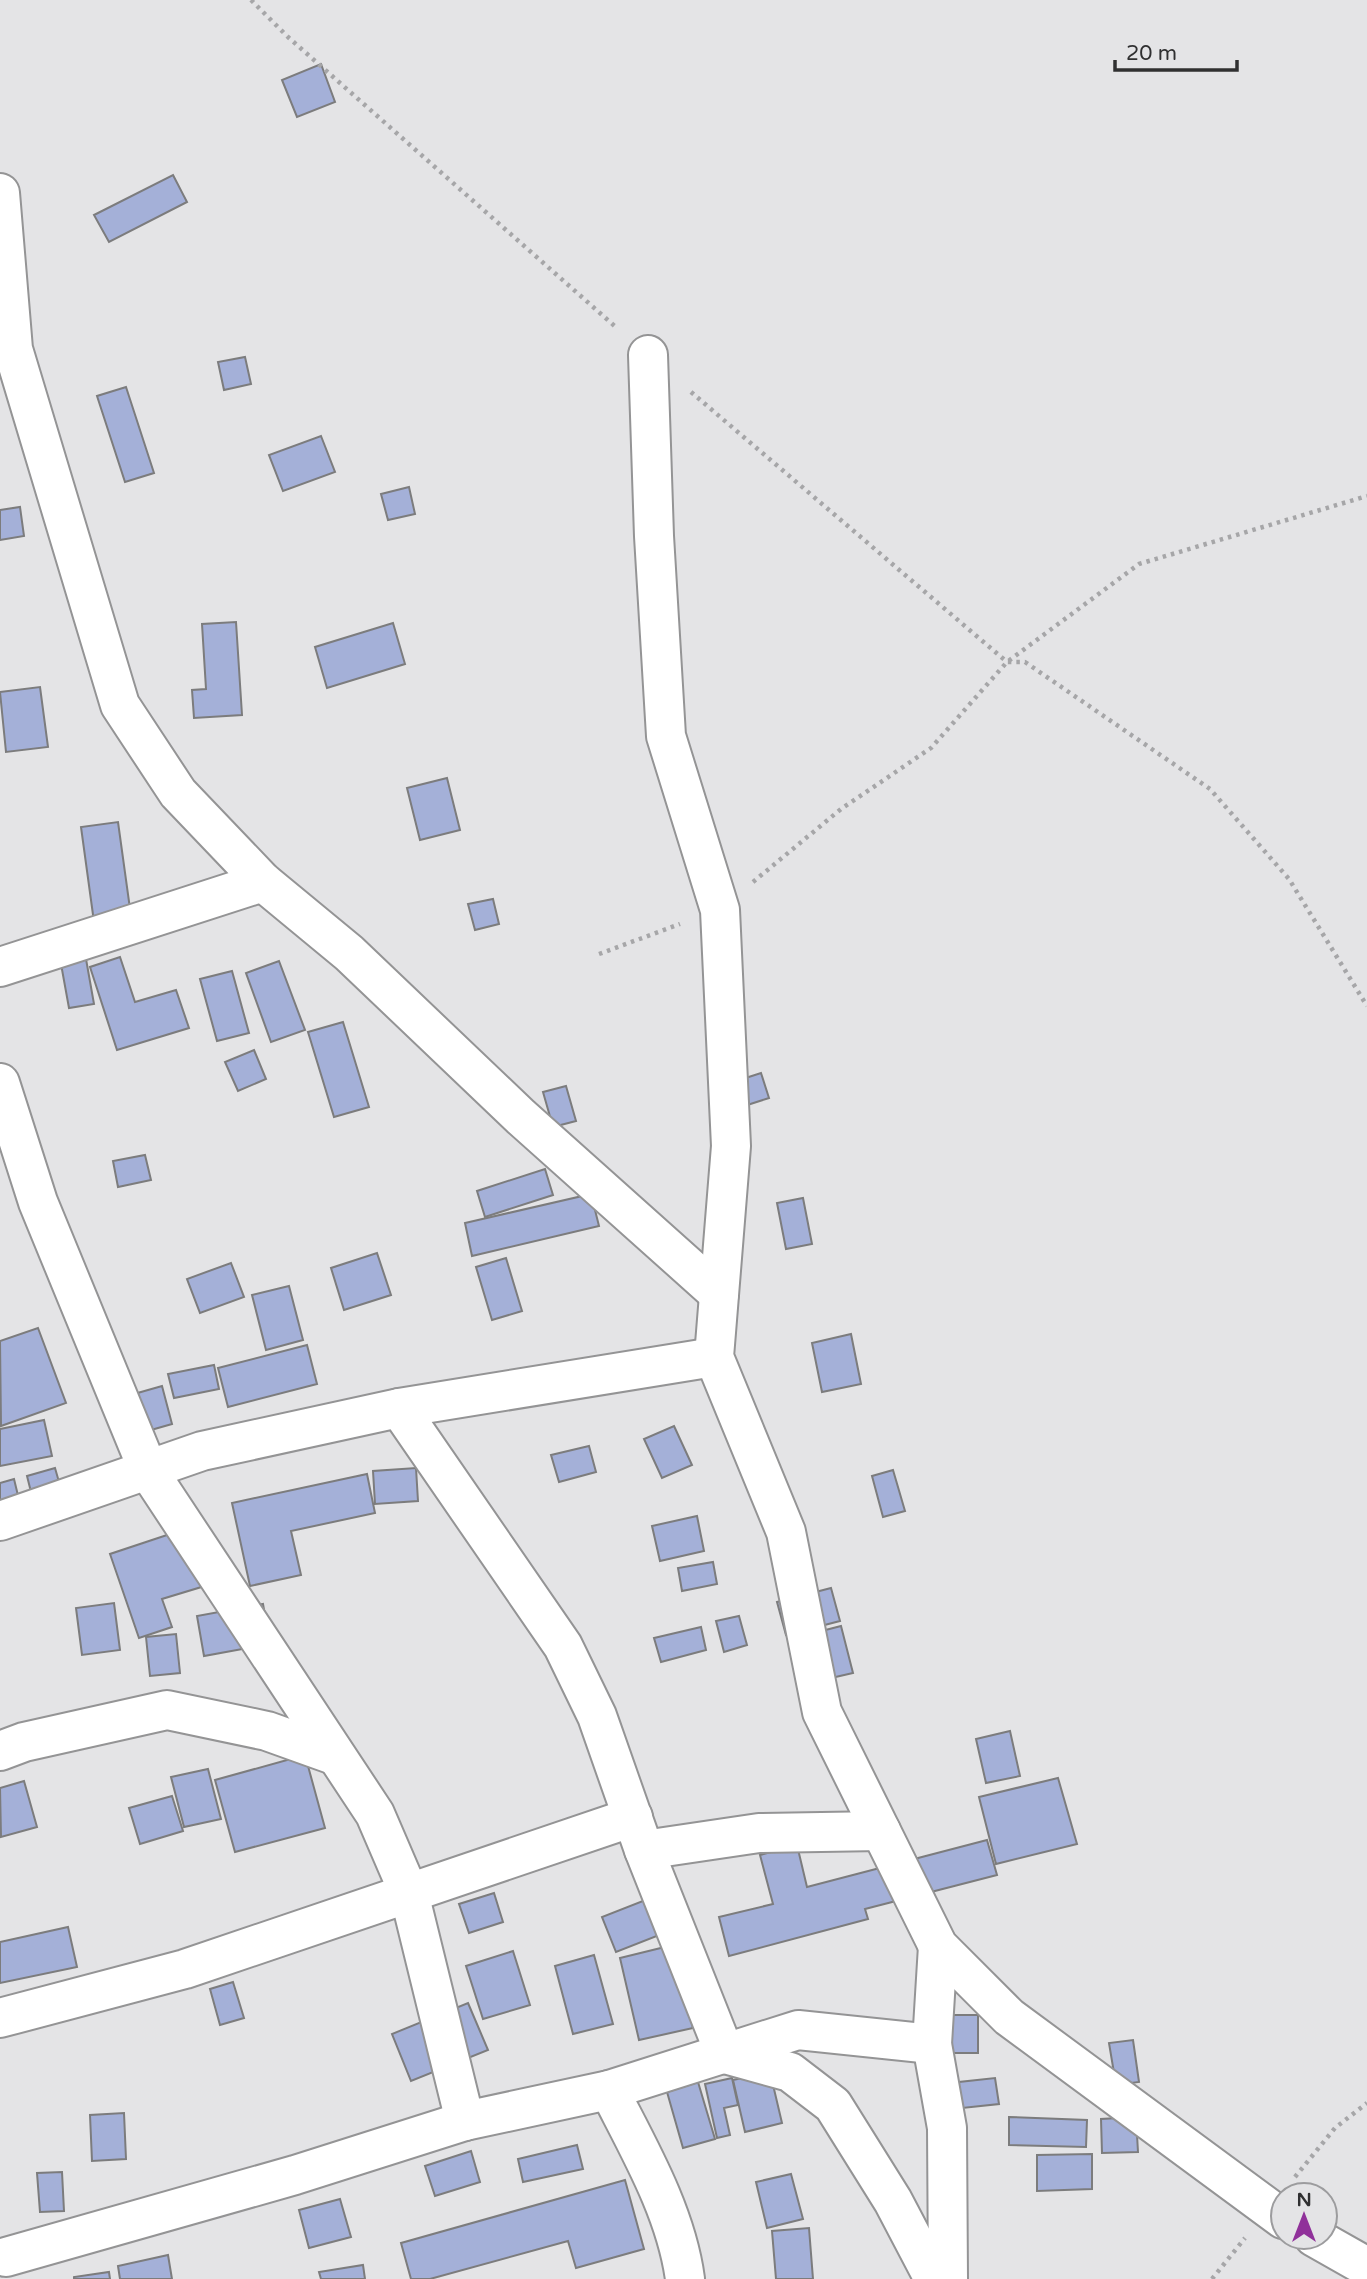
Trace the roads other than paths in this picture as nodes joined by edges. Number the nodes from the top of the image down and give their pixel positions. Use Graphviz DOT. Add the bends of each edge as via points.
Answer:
graph roads {
  1 [pos="0,193"];
  2 [pos="6,351"];
  3 [pos="648,355"];
  4 [pos="264,882"];
  5 [pos="0,967"];
  6 [pos="0,1083"];
  7 [pos="719,1294"];
  8 [pos="714,1357"];
  9 [pos="399,1408"];
  10 [pos="149,1472"];
  11 [pos="0,1521"];
  12 [pos="0,1751"];
  13 [pos="334,1755"];
  14 [pos="881,1831"];
  15 [pos="638,1833"];
  16 [pos="409,1893"];
  17 [pos="938,1946"];
  18 [pos="0,2018"];
  19 [pos="932,2044"];
  20 [pos="725,2054"];
  21 [pos="609,2090"];
  22 [pos="466,2121"];
  23 [pos="1269,2209"];
  24 [pos="1339,2251"];
  25 [pos="6,2259"];
  26 [pos="1367,2267"];
  27 [pos="685,2279"];
  28 [pos="934,2279"];
  29 [pos="948,2279"];
  1 -- 2 [label="street"];
  2 -- 4 [label="street" via="120,705 177,793"];
  3 -- 7 [label="street" via="666,736 720,910 731,1146"];
  4 -- 5 [label="street"];
  4 -- 7 [label="street" via="349,953 521,1117"];
  6 -- 10 [label="street" via="38,1202"];
  7 -- 8 [label="street"];
  8 -- 9 [label="street"];
  8 -- 14 [label="street" via="786,1532 822,1712"];
  9 -- 10 [label="street" via="202,1451"];
  9 -- 15 [label="street" via="563,1646 597,1716"];
  10 -- 11 [label="street"];
  10 -- 13 [label="street"];
  12 -- 13 [label="street" via="24,1741 167,1710 267,1731"];
  13 -- 16 [label="street" via="375,1814"];
  14 -- 15 [label="street"];
  14 -- 17 [label="street"];
  15 -- 16 [label="street"];
  15 -- 20 [label="street"];
  16 -- 18 [label="street" via="185,1969"];
  16 -- 22 [label="street"];
  17 -- 19 [label="street"];
  17 -- 23 [label="street" via="1009,2017"];
  19 -- 20 [label="street" via="798,2030"];
  19 -- 29 [label="street" via="947,2128"];
  20 -- 21 [label="street"];
  20 -- 28 [label="street" via="790,2071 833,2105"];
  21 -- 22 [label="street"];
  21 -- 27 [label="street" via="652,2174"];
  22 -- 25 [label="street"];
  24 -- 26 [label="street"];
}
